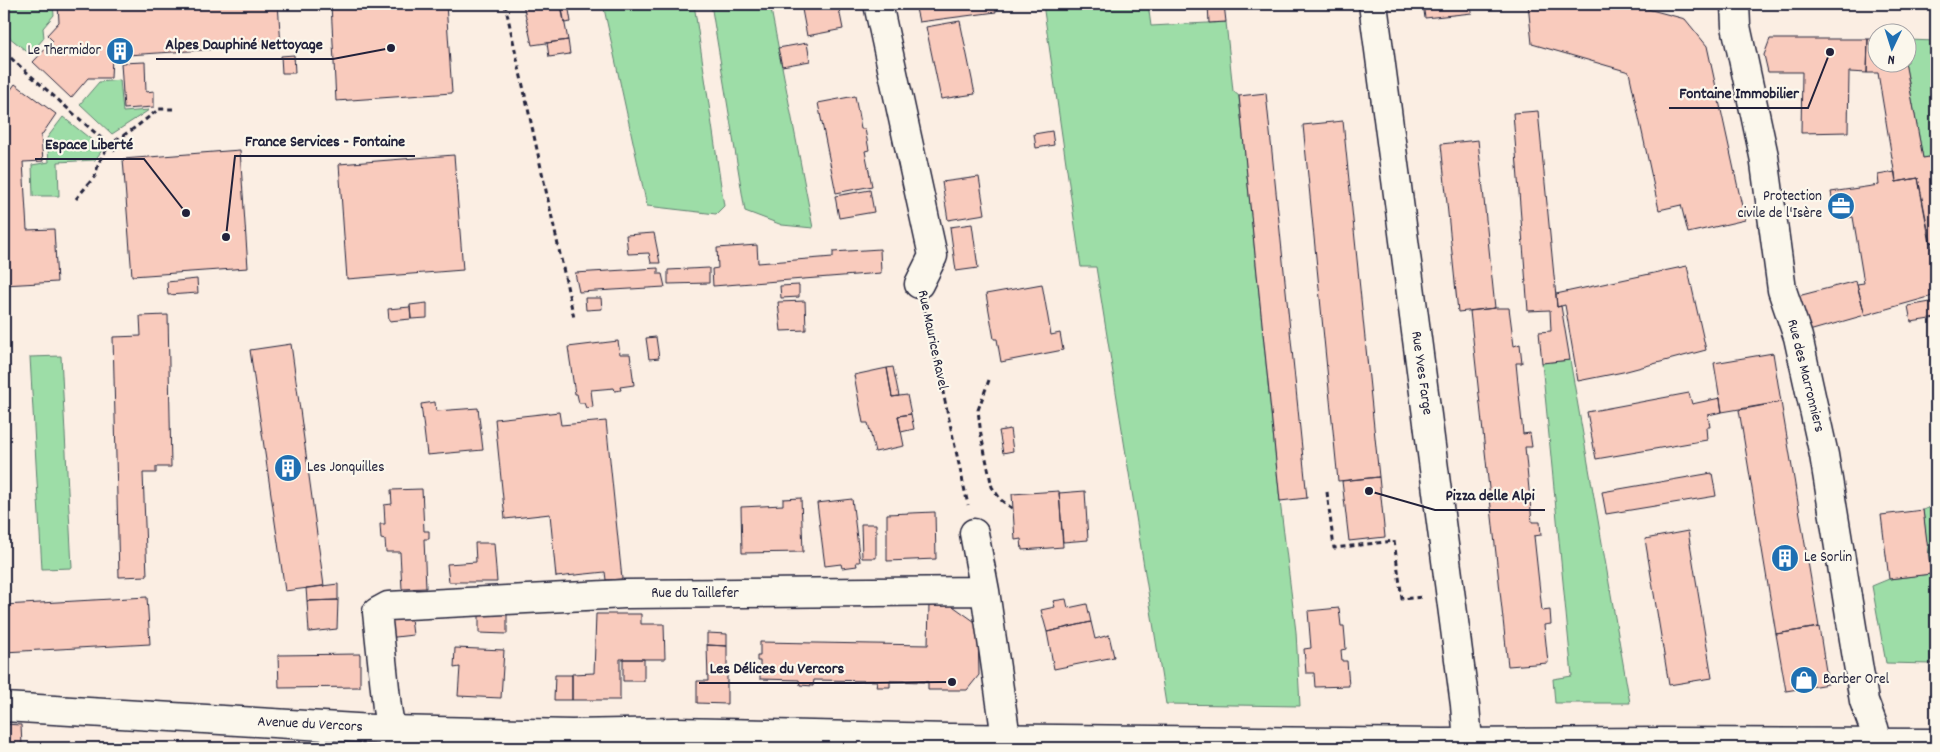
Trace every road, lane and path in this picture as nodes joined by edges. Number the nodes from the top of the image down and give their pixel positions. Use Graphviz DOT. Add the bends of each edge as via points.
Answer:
graph roads {
  1 [pos="505,4"];
  2 [pos="878,4"];
  3 [pos="1373,4"];
  4 [pos="1735,4"];
  5 [pos="4,52"];
  6 [pos="173,109"];
  7 [pos="109,145"];
  8 [pos="118,153"];
  9 [pos="76,199"];
  10 [pos="919,284"];
  11 [pos="574,318"];
  12 [pos="989,380"];
  13 [pos="1327,492"];
  14 [pos="1013,508"];
  15 [pos="974,533"];
  16 [pos="985,591"];
  17 [pos="1430,596"];
  18 [pos="4,707"];
  19 [pos="1006,738"];
  20 [pos="392,739"];
  21 [pos="675,740"];
  22 [pos="1468,742"];
  23 [pos="1936,743"];
  24 [pos="1217,744"];
  25 [pos="1879,746"];
  1 -- 11 [label="path"];
  2 -- 10 [label="street, Rue Maurice Ravel" via="933,256"];
  3 -- 22 [label="street, Rue Yves Farge"];
  4 -- 25 [label="street, Rue des Marronniers" via="1736,26 1764,156 1782,290 1798,337 1824,455 1864,701"];
  5 -- 7 [label="path"];
  6 -- 7 [label="path" via="159,109"];
  7 -- 8 [label="path"];
  7 -- 9 [label="path" via="95,176"];
  10 -- 15 [label="path, Rue Maurice Ravel"];
  12 -- 14 [label="path" via="978,410 981,435 992,487 1001,500"];
  13 -- 17 [label="path" via="1334,548 1394,542 1402,599"];
  15 -- 16 [label="street"];
  16 -- 19 [label="street"];
  16 -- 20 [label="street, Rue du Taillefer" via="625,594 388,606 377,612"];
  18 -- 20 [label="street, Avenue du Vercors"];
  19 -- 21 [label="street, Avenue du Vercors"];
  19 -- 24 [label="street, Avenue du Vercors"];
  20 -- 21 [label="street, Avenue du Vercors" via="572,734"];
  22 -- 24 [label="street, Avenue du Vercors"];
  22 -- 25 [label="street, Avenue du Vercors"];
  23 -- 25 [label="street, Avenue du Vercors"];
}
